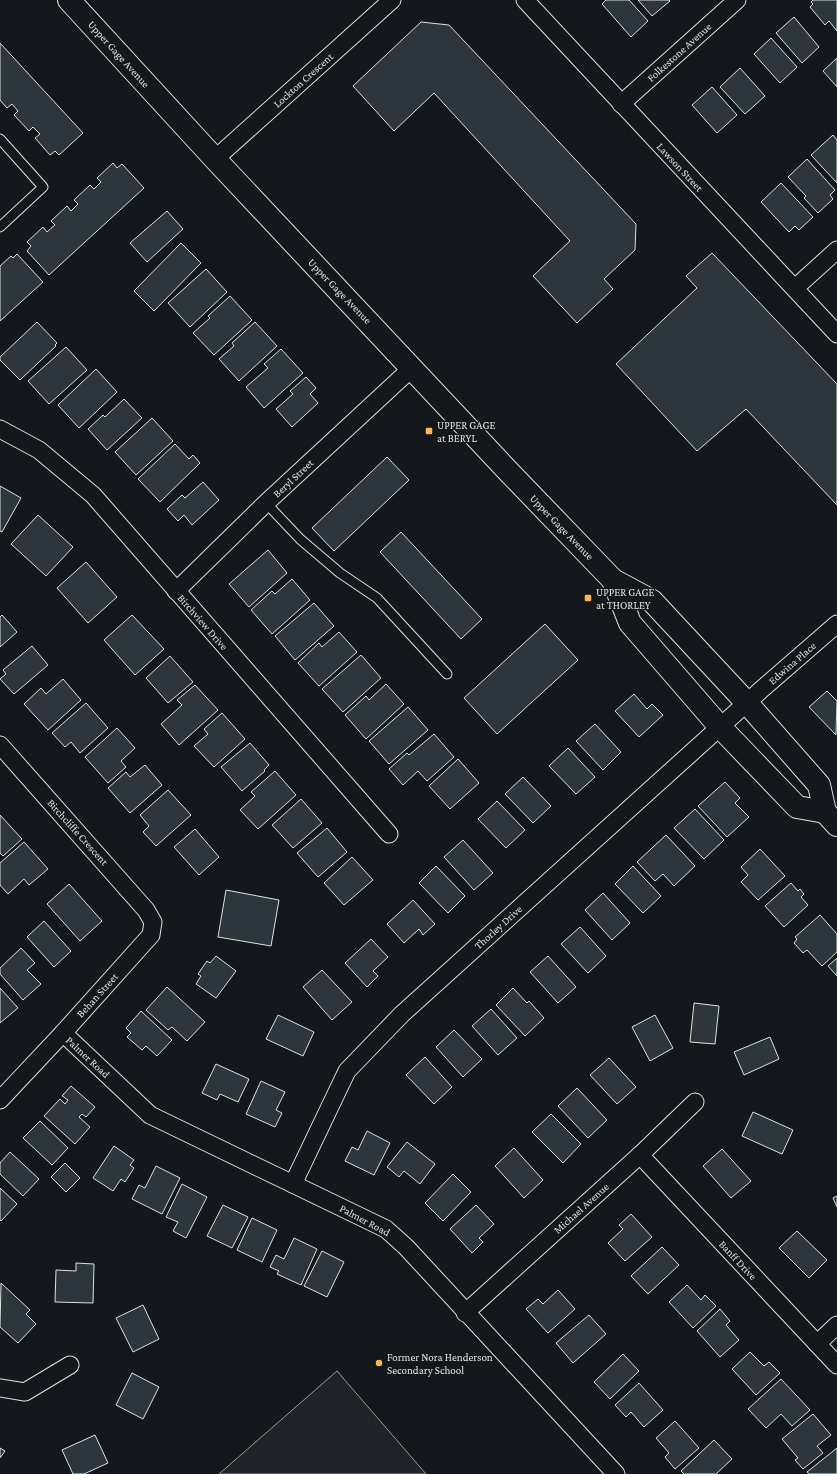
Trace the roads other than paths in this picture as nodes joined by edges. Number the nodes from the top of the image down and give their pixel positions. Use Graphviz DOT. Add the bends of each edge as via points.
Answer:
graph roads {
  1 [pos="69,0"];
  2 [pos="525,0"];
  3 [pos="737,0"];
  4 [pos="389,1"];
  5 [pos="621,104"];
  6 [pos="0,139"];
  7 [pos="215,159"];
  8 [pos="0,227"];
  9 [pos="837,250"];
  10 [pos="795,288"];
  11 [pos="837,334"];
  12 [pos="413,367"];
  13 [pos="0,429"];
  14 [pos="266,503"];
  15 [pos="613,580"];
  16 [pos="176,591"];
  17 [pos="837,624"];
  18 [pos="447,674"];
  19 [pos="747,703"];
  20 [pos="720,727"];
  21 [pos="0,745"];
  22 [pos="831,819"];
  23 [pos="389,834"];
  24 [pos="154,922"];
  25 [pos="63,1033"];
  26 [pos="0,1100"];
  27 [pos="695,1102"];
  28 [pos="640,1155"];
  29 [pos="293,1184"];
  30 [pos="466,1313"];
  31 [pos="837,1325"];
  32 [pos="817,1344"];
  33 [pos="70,1365"];
  34 [pos="837,1365"];
  35 [pos="0,1388"];
  36 [pos="616,1474"];
  1 -- 7 [label="main road, Upper Gage Avenue"];
  2 -- 5 [label="street, Lawson Street"];
  3 -- 5 [label="street, Folkestone Avenue"];
  4 -- 7 [label="street, Lockton Crescent"];
  5 -- 10 [label="street, Lawson Street"];
  6 -- 8 [label="lane" via="43,187"];
  7 -- 12 [label="main road, Upper Gage Avenue"];
  9 -- 10 [label="street"];
  10 -- 11 [label="street, Lawson Street"];
  12 -- 14 [label="street, Beryl Street"];
  12 -- 15 [label="main road, Upper Gage Avenue"];
  13 -- 16 [label="street, Birchview Drive" via="39,450 93,495"];
  14 -- 16 [label="street, Beryl Street"];
  14 -- 18 [label="lane" via="300,539 340,573 376,598"];
  15 -- 19 [label="main road, Upper Gage Avenue" via="652,601"];
  15 -- 20 [label="main road, Upper Gage Avenue" via="630,623"];
  16 -- 23 [label="street, Birchview Drive"];
  17 -- 19 [label="street, Edwina Place"];
  19 -- 20 [label="street, Thorley Drive"];
  19 -- 22 [label="main road, Upper Gage Avenue" via="819,785"];
  20 -- 22 [label="main road, Upper Gage Avenue" via="797,807"];
  20 -- 29 [label="street, Thorley Drive" via="402,1014 346,1071"];
  21 -- 24 [label="street, Birchcliffe Crescent"];
  24 -- 25 [label="street, Behan Street" via="150,935"];
  25 -- 26 [label="street, Behan Street"];
  25 -- 29 [label="street, Palmer Road" via="150,1115"];
  27 -- 28 [label="street, Michael Avenue"];
  28 -- 30 [label="street, Michael Avenue"];
  28 -- 32 [label="street, Banff Drive"];
  29 -- 30 [label="street, Palmer Road" via="386,1229 406,1247"];
  30 -- 36 [label="street, Palmer Road"];
  31 -- 32 [label="street"];
  32 -- 34 [label="street, Banff Drive"];
  33 -- 35 [label="street" via="25,1392"];
}
